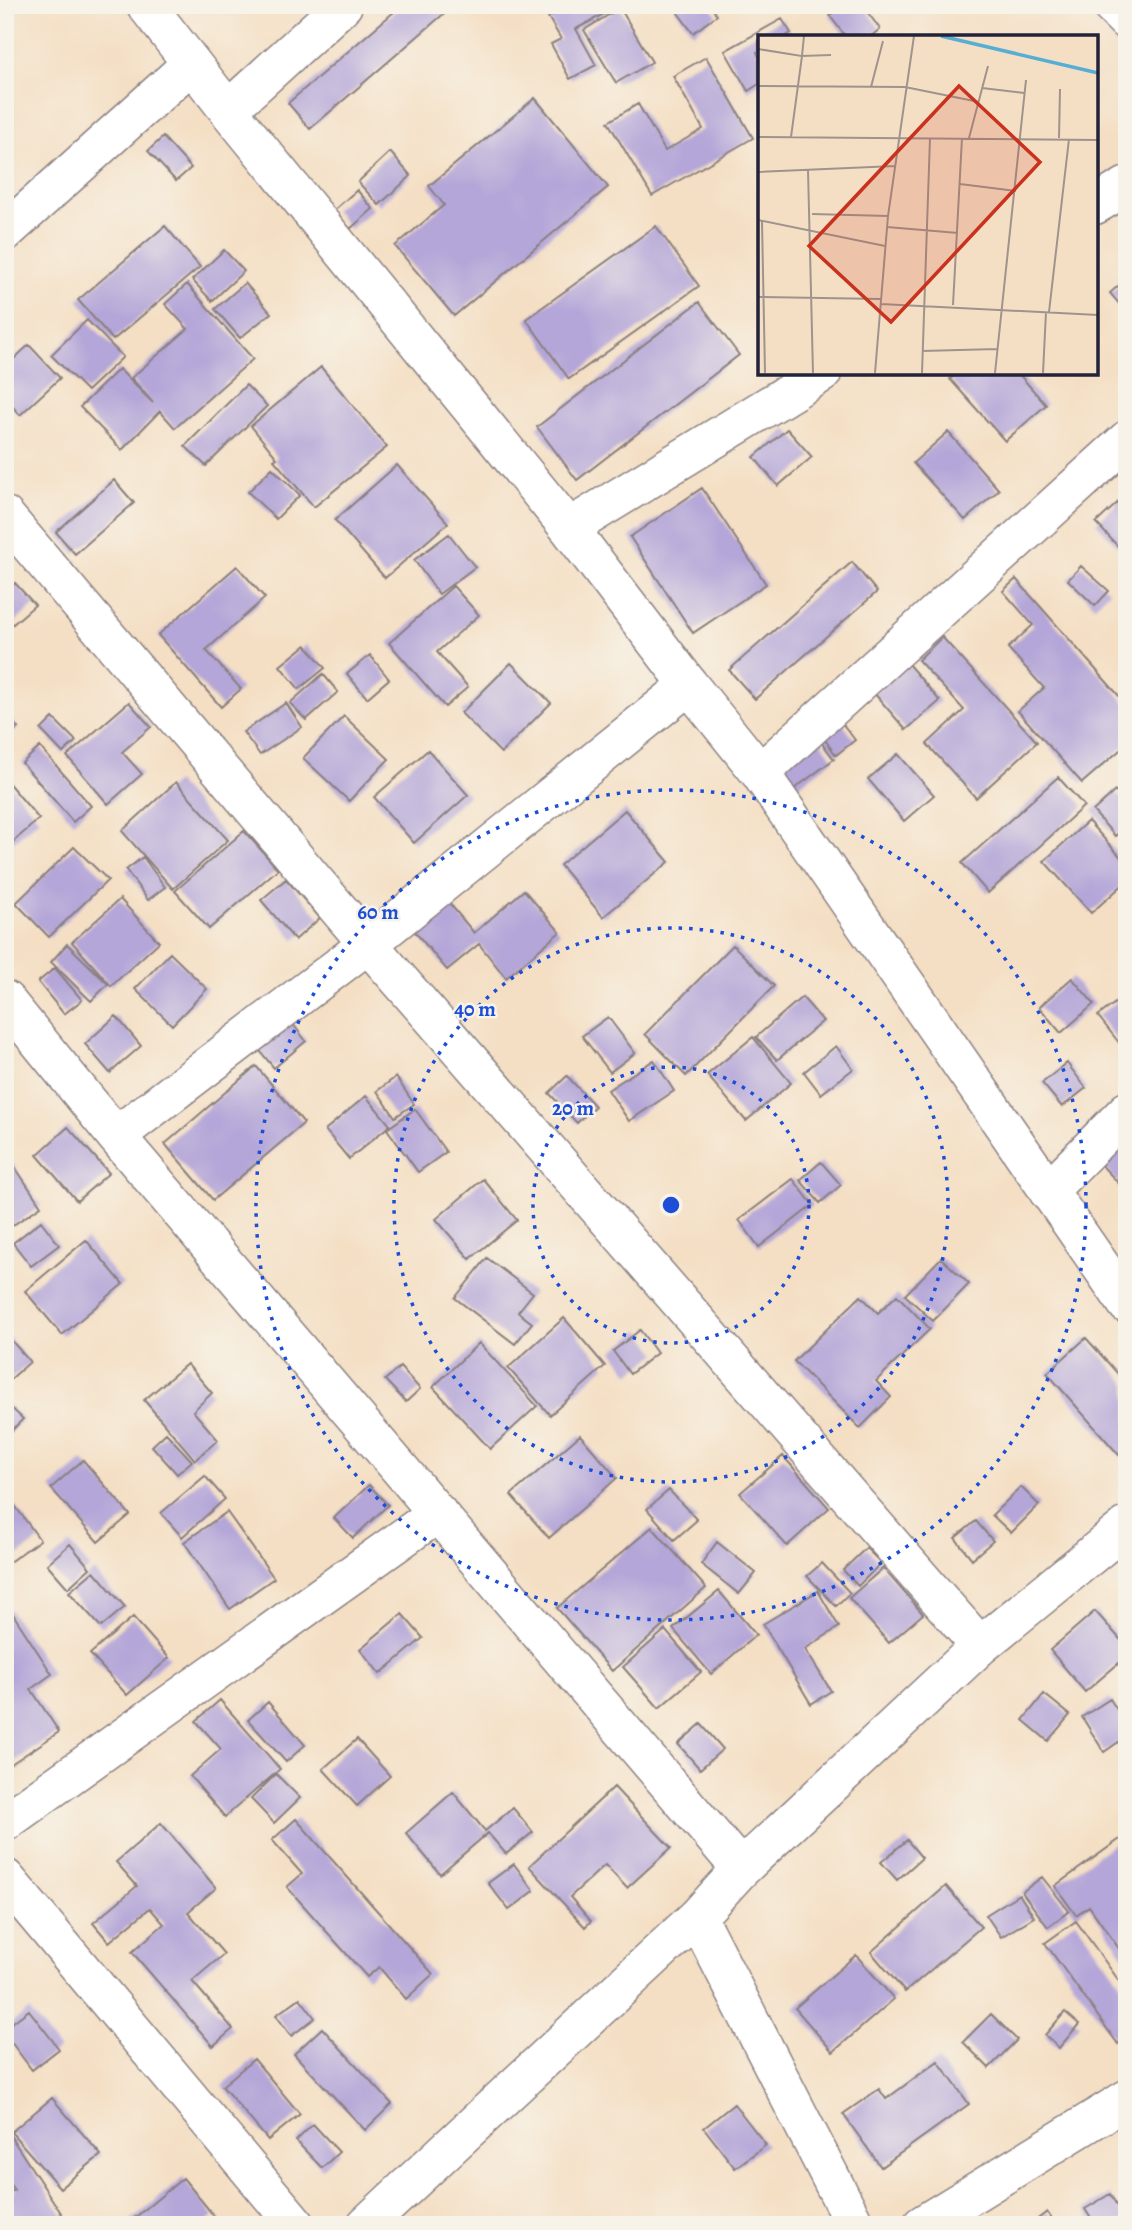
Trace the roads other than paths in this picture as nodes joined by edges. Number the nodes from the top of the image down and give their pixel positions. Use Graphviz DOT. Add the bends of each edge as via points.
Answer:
graph roads {
  1 [pos="146,5"];
  2 [pos="343,5"];
  3 [pos="1111,5"];
  4 [pos="1127,21"];
  5 [pos="191,64"];
  6 [pos="228,110"];
  7 [pos="1127,186"];
  8 [pos="1097,204"];
  9 [pos="5,232"];
  10 [pos="820,374"];
  11 [pos="1127,440"];
  12 [pos="5,516"];
  13 [pos="569,528"];
  14 [pos="689,685"];
  15 [pos="760,773"];
  16 [pos="368,944"];
  17 [pos="5,1000"];
  18 [pos="1127,1111"];
  19 [pos="116,1136"];
  20 [pos="1048,1191"];
  21 [pos="1127,1304"];
  22 [pos="438,1513"];
  23 [pos="1127,1525"];
  24 [pos="980,1646"];
  25 [pos="5,1822"];
  26 [pos="741,1869"];
  27 [pos="5,1878"];
  28 [pos="697,1917"];
  29 [pos="1127,2099"];
  30 [pos="296,2225"];
  31 [pos="366,2225"];
  32 [pos="855,2225"];
  33 [pos="922,2225"];
  1 -- 5 [label="street"];
  2 -- 6 [label="street"];
  3 -- 4 [label="street"];
  5 -- 6 [label="street"];
  5 -- 9 [label="street"];
  6 -- 13 [label="street"];
  7 -- 8 [label="street"];
  10 -- 13 [label="street"];
  11 -- 15 [label="street"];
  12 -- 16 [label="street"];
  13 -- 14 [label="street"];
  14 -- 15 [label="street"];
  14 -- 16 [label="street"];
  15 -- 20 [label="street"];
  16 -- 19 [label="street"];
  16 -- 24 [label="street"];
  17 -- 19 [label="street"];
  18 -- 20 [label="street"];
  19 -- 22 [label="street"];
  20 -- 21 [label="street"];
  22 -- 25 [label="street"];
  22 -- 26 [label="street"];
  23 -- 24 [label="street"];
  24 -- 26 [label="street"];
  26 -- 28 [label="street"];
  27 -- 30 [label="street"];
  28 -- 31 [label="street"];
  28 -- 32 [label="street"];
  29 -- 33 [label="street"];
}
